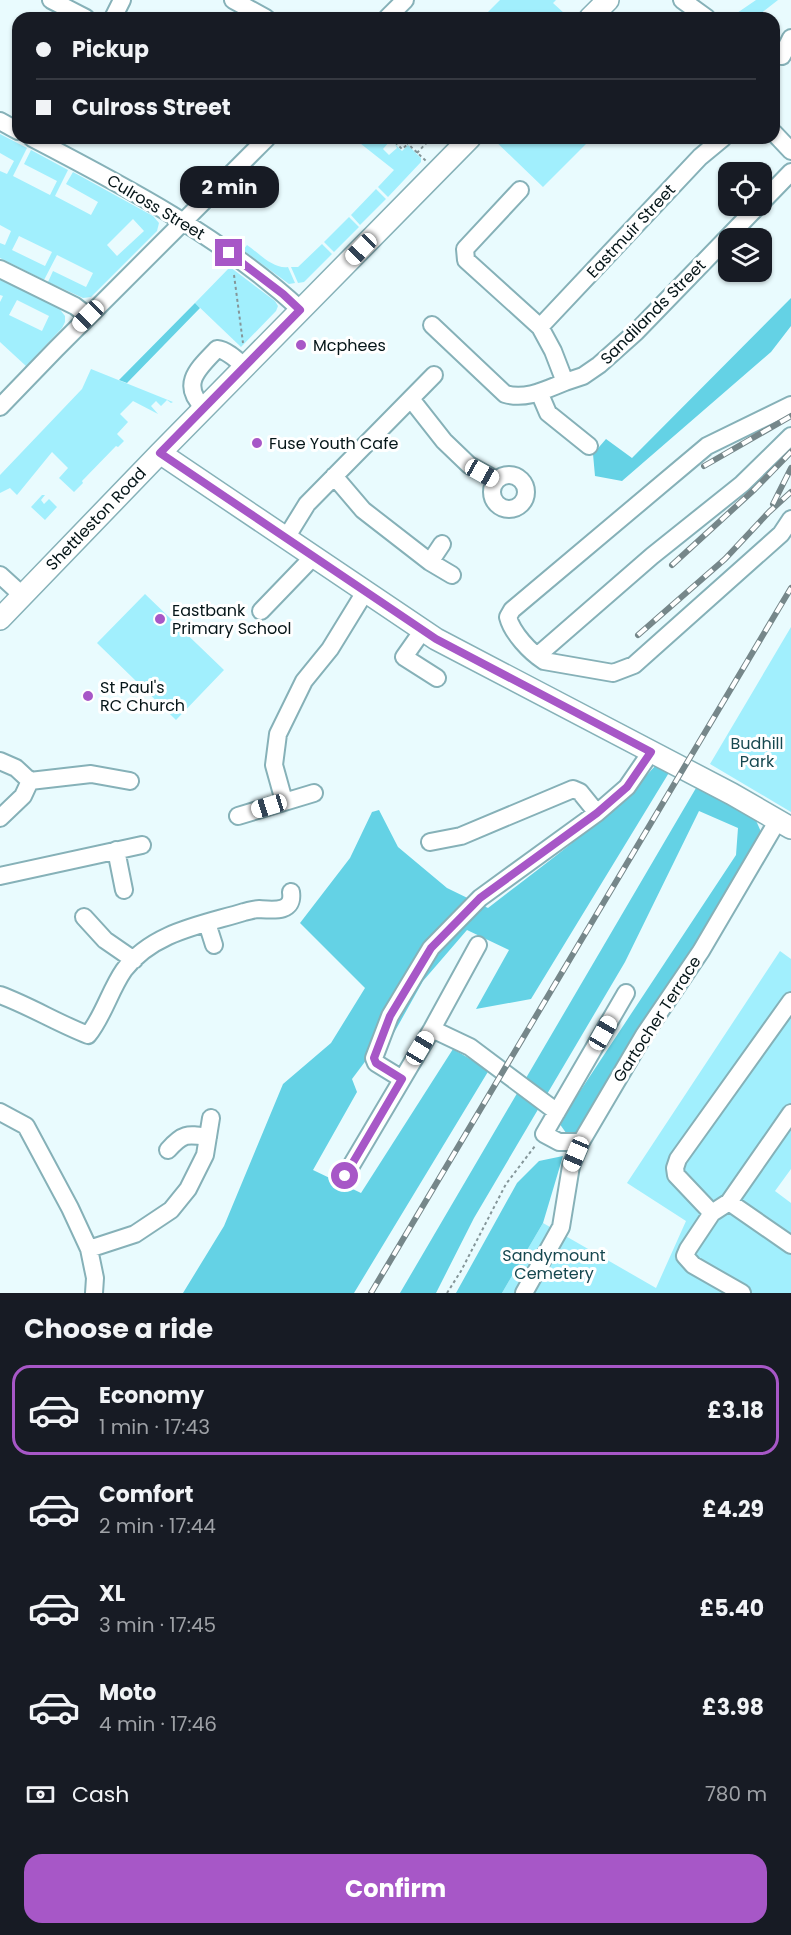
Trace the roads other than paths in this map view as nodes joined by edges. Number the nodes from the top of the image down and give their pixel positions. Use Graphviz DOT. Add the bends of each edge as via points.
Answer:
graph roads {
  1 [pos="51,0"];
  2 [pos="233,0"];
  3 [pos="405,0"];
  4 [pos="682,0"];
  5 [pos="74,12"];
  6 [pos="255,12"];
  7 [pos="393,12"];
  8 [pos="699,12"];
  9 [pos="791,38"];
  10 [pos="782,56"];
  11 [pos="780,139"];
  12 [pos="49,144"];
  13 [pos="261,144"];
  14 [pos="465,144"];
  15 [pos="716,144"];
  16 [pos="791,151"];
  17 [pos="791,172"];
  18 [pos="520,190"];
  19 [pos="772,192"];
  20 [pos="748,216"];
  21 [pos="183,222"];
  22 [pos="0,269"];
  23 [pos="300,310"];
  24 [pos="88,316"];
  25 [pos="432,325"];
  26 [pos="540,327"];
  27 [pos="243,360"];
  28 [pos="434,375"];
  29 [pos="565,382"];
  30 [pos="539,392"];
  31 [pos="411,399"];
  32 [pos="199,400"];
  33 [pos="789,406"];
  34 [pos="0,407"];
  35 [pos="791,435"];
  36 [pos="589,446"];
  37 [pos="160,453"];
  38 [pos="334,476"];
  39 [pos="496,480"];
  40 [pos="791,519"];
  41 [pos="285,538"];
  42 [pos="442,544"];
  43 [pos="314,556"];
  44 [pos="430,562"];
  45 [pos="0,574"];
  46 [pos="452,575"];
  47 [pos="365,592"];
  48 [pos="22,595"];
  49 [pos="261,611"];
  50 [pos="0,619"];
  51 [pos="423,630"];
  52 [pos="537,656"];
  53 [pos="437,678"];
  54 [pos="651,752"];
  55 [pos="0,761"];
  56 [pos="30,781"];
  57 [pos="130,781"];
  58 [pos="314,793"];
  59 [pos="284,801"];
  60 [pos="597,813"];
  61 [pos="238,816"];
  62 [pos="0,818"];
  63 [pos="785,824"];
  64 [pos="430,842"];
  65 [pos="142,844"];
  66 [pos="116,850"];
  67 [pos="0,876"];
  68 [pos="124,890"];
  69 [pos="291,892"];
  70 [pos="84,917"];
  71 [pos="207,923"];
  72 [pos="214,945"];
  73 [pos="478,945"];
  74 [pos="134,960"];
  75 [pos="626,993"];
  76 [pos="0,995"];
  77 [pos="791,1001"];
  78 [pos="432,1029"];
  79 [pos="402,1079"];
  80 [pos="0,1112"];
  81 [pos="556,1112"];
  82 [pos="791,1113"];
  83 [pos="211,1118"];
  84 [pos="208,1137"];
  85 [pos="581,1142"];
  86 [pos="168,1150"];
  87 [pos="345,1176"];
  88 [pos="729,1202"];
  89 [pos="712,1213"];
  90 [pos="791,1245"];
  91 [pos="89,1249"];
  92 [pos="94,1293"];
  93 [pos="524,1293"];
  94 [pos="742,1293"];
  1 -- 5 [label="street"];
  2 -- 6 [label="street"];
  3 -- 7 [label="street"];
  4 -- 8 [label="street"];
  9 -- 10 [label="street"];
  11 -- 16 [label="street"];
  12 -- 21 [label="street, Culross Street"];
  13 -- 21 [label="street"];
  14 -- 23 [label="main road, Shettleston Road"];
  15 -- 26 [label="street, Eastmuir Street"];
  17 -- 19 [label="street"];
  18 -- 26 [label="street" via="465,249 465,260"];
  20 -- 29 [label="street, Sandilands Street" via="636,332 599,365"];
  21 -- 23 [label="street, Culross Street" via="239,260"];
  21 -- 24 [label="street"];
  22 -- 24 [label="street"];
  23 -- 27 [label="main road, Shettleston Road"];
  24 -- 34 [label="street"];
  25 -- 30 [label="street, Sandilands Street" via="506,394 518,398"];
  26 -- 29 [label="street"];
  27 -- 32 [label="main road, Shettleston Road"];
  27 -- 32 [label="street" via="218,349 194,375"];
  28 -- 31 [label="street"];
  29 -- 30 [label="street, Sandilands Street"];
  30 -- 36 [label="street" via="548,413"];
  31 -- 38 [label="street"];
  31 -- 39 [label="street" via="469,465"];
  32 -- 37 [label="main road, Shettleston Road"];
  33 -- 35 [label="street"];
  33 -- 52 [label="street" via="707,446 512,610 507,617 510,627"];
  35 -- 52 [label="street" via="742,484"];
  37 -- 41 [label="main road"];
  37 -- 48 [label="main road, Shettleston Road"];
  38 -- 41 [label="street" via="307,504"];
  38 -- 44 [label="street" via="363,510"];
  40 -- 52 [label="street" via="782,534 634,665 613,673 544,661"];
  41 -- 43 [label="main road"];
  42 -- 44 [label="street"];
  43 -- 47 [label="main road"];
  43 -- 49 [label="street"];
  44 -- 46 [label="street"];
  45 -- 48 [label="street"];
  47 -- 51 [label="main road"];
  47 -- 59 [label="street" via="330,649 304,681 278,734 274,765"];
  48 -- 50 [label="main road, Shettleston Road"];
  51 -- 53 [label="street" via="404,657"];
  51 -- 54 [label="main road"];
  54 -- 60 [label="street" via="627,787"];
  54 -- 63 [label="main road"];
  55 -- 56 [label="street" via="16,768"];
  56 -- 57 [label="street" via="91,774"];
  56 -- 62 [label="street" via="23,796"];
  58 -- 59 [label="street"];
  59 -- 61 [label="street"];
  60 -- 64 [label="street" via="573,789 461,836"];
  60 -- 79 [label="street" via="480,898 431,948 390,1016 374,1058"];
  63 -- 85 [label="street, Gartocher Terrace" via="644,1035"];
  65 -- 66 [label="street"];
  66 -- 67 [label="street"];
  66 -- 68 [label="street"];
  69 -- 71 [label="street" via="288,906 280,910 256,909"];
  70 -- 74 [label="street" via="105,940"];
  71 -- 72 [label="street"];
  71 -- 74 [label="street" via="165,936"];
  73 -- 78 [label="street"];
  74 -- 76 [label="street" via="103,1008 89,1043"];
  75 -- 81 [label="street"];
  77 -- 89 [label="street" via="678,1159 676,1175"];
  78 -- 79 [label="street"];
  78 -- 81 [label="street" via="470,1047"];
  79 -- 87 [label="street"];
  80 -- 91 [label="street" via="26,1126"];
  81 -- 85 [label="street" via="544,1134 559,1142"];
  82 -- 88 [label="street"];
  83 -- 84 [label="street"];
  84 -- 86 [label="street" via="187,1134"];
  84 -- 91 [label="street" via="206,1155 188,1189 171,1210 135,1234"];
  85 -- 93 [label="street, Gartocher Terrace" via="571,1166 561,1227"];
  88 -- 89 [label="street"];
  88 -- 90 [label="street"];
  89 -- 94 [label="street" via="685,1256 693,1265"];
  91 -- 92 [label="street"];
}
